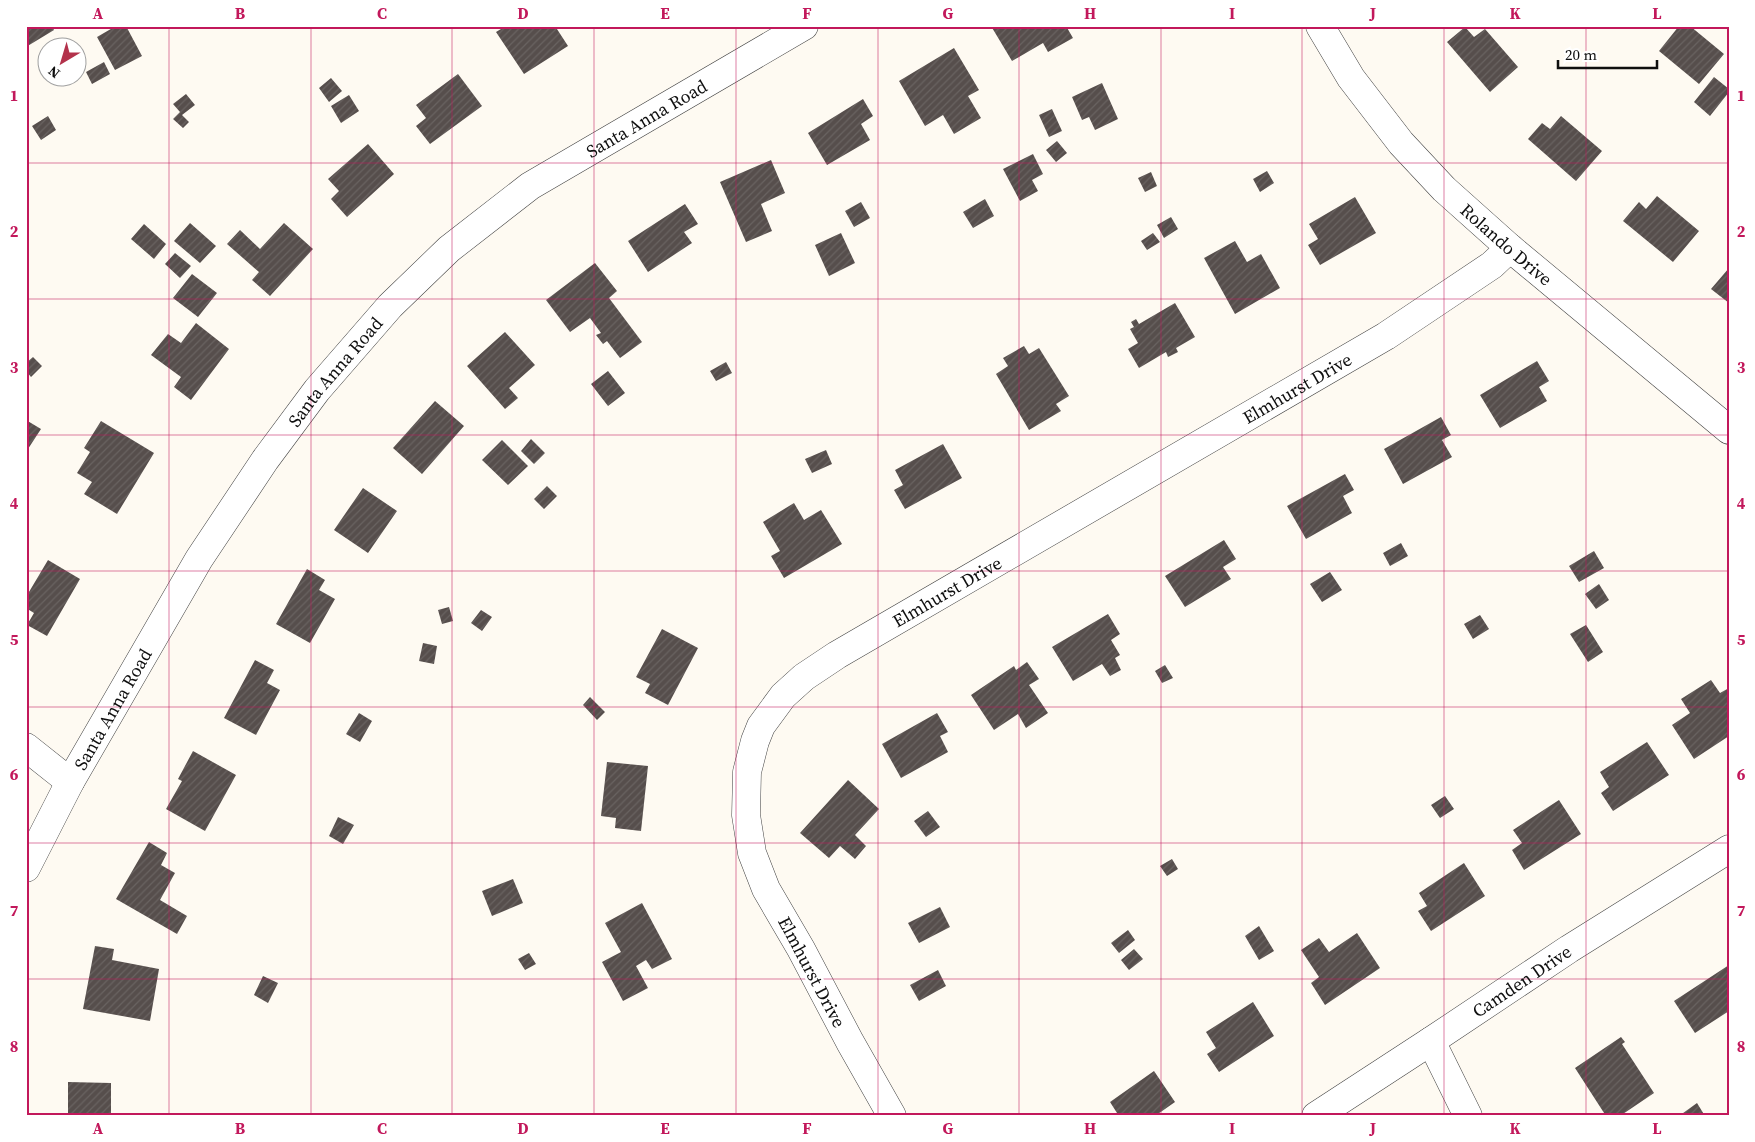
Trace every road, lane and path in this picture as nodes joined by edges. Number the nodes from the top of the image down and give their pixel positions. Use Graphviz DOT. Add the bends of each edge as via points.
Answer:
graph roads {
  1 [pos="804,26"];
  2 [pos="1320,26"];
  3 [pos="1510,248"];
  4 [pos="1729,430"];
  5 [pos="26,747"];
  6 [pos="70,782"];
  7 [pos="1729,849"];
  8 [pos="26,868"];
  9 [pos="1432,1041"];
  10 [pos="892,1116"];
  11 [pos="1316,1116"];
  12 [pos="1468,1116"];
  1 -- 6 [label="street, Santa Anna Road" via="530,186 449,249 390,306 317,390 265,460 199,559"];
  2 -- 3 [label="street, Rolando Drive" via="1351,78 1401,143 1444,188"];
  3 -- 4 [label="street, Rolando Drive"];
  3 -- 10 [label="street, Elmhurst Drive" via="1492,265 1386,336 837,655 783,696 761,726 747,772 746,815 752,853 766,889"];
  5 -- 6 [label="street"];
  6 -- 8 [label="street, Santa Anna Road"];
  7 -- 9 [label="street, Camden Drive" via="1569,949"];
  9 -- 11 [label="street, Camden Drive"];
  9 -- 12 [label="street"];
}
